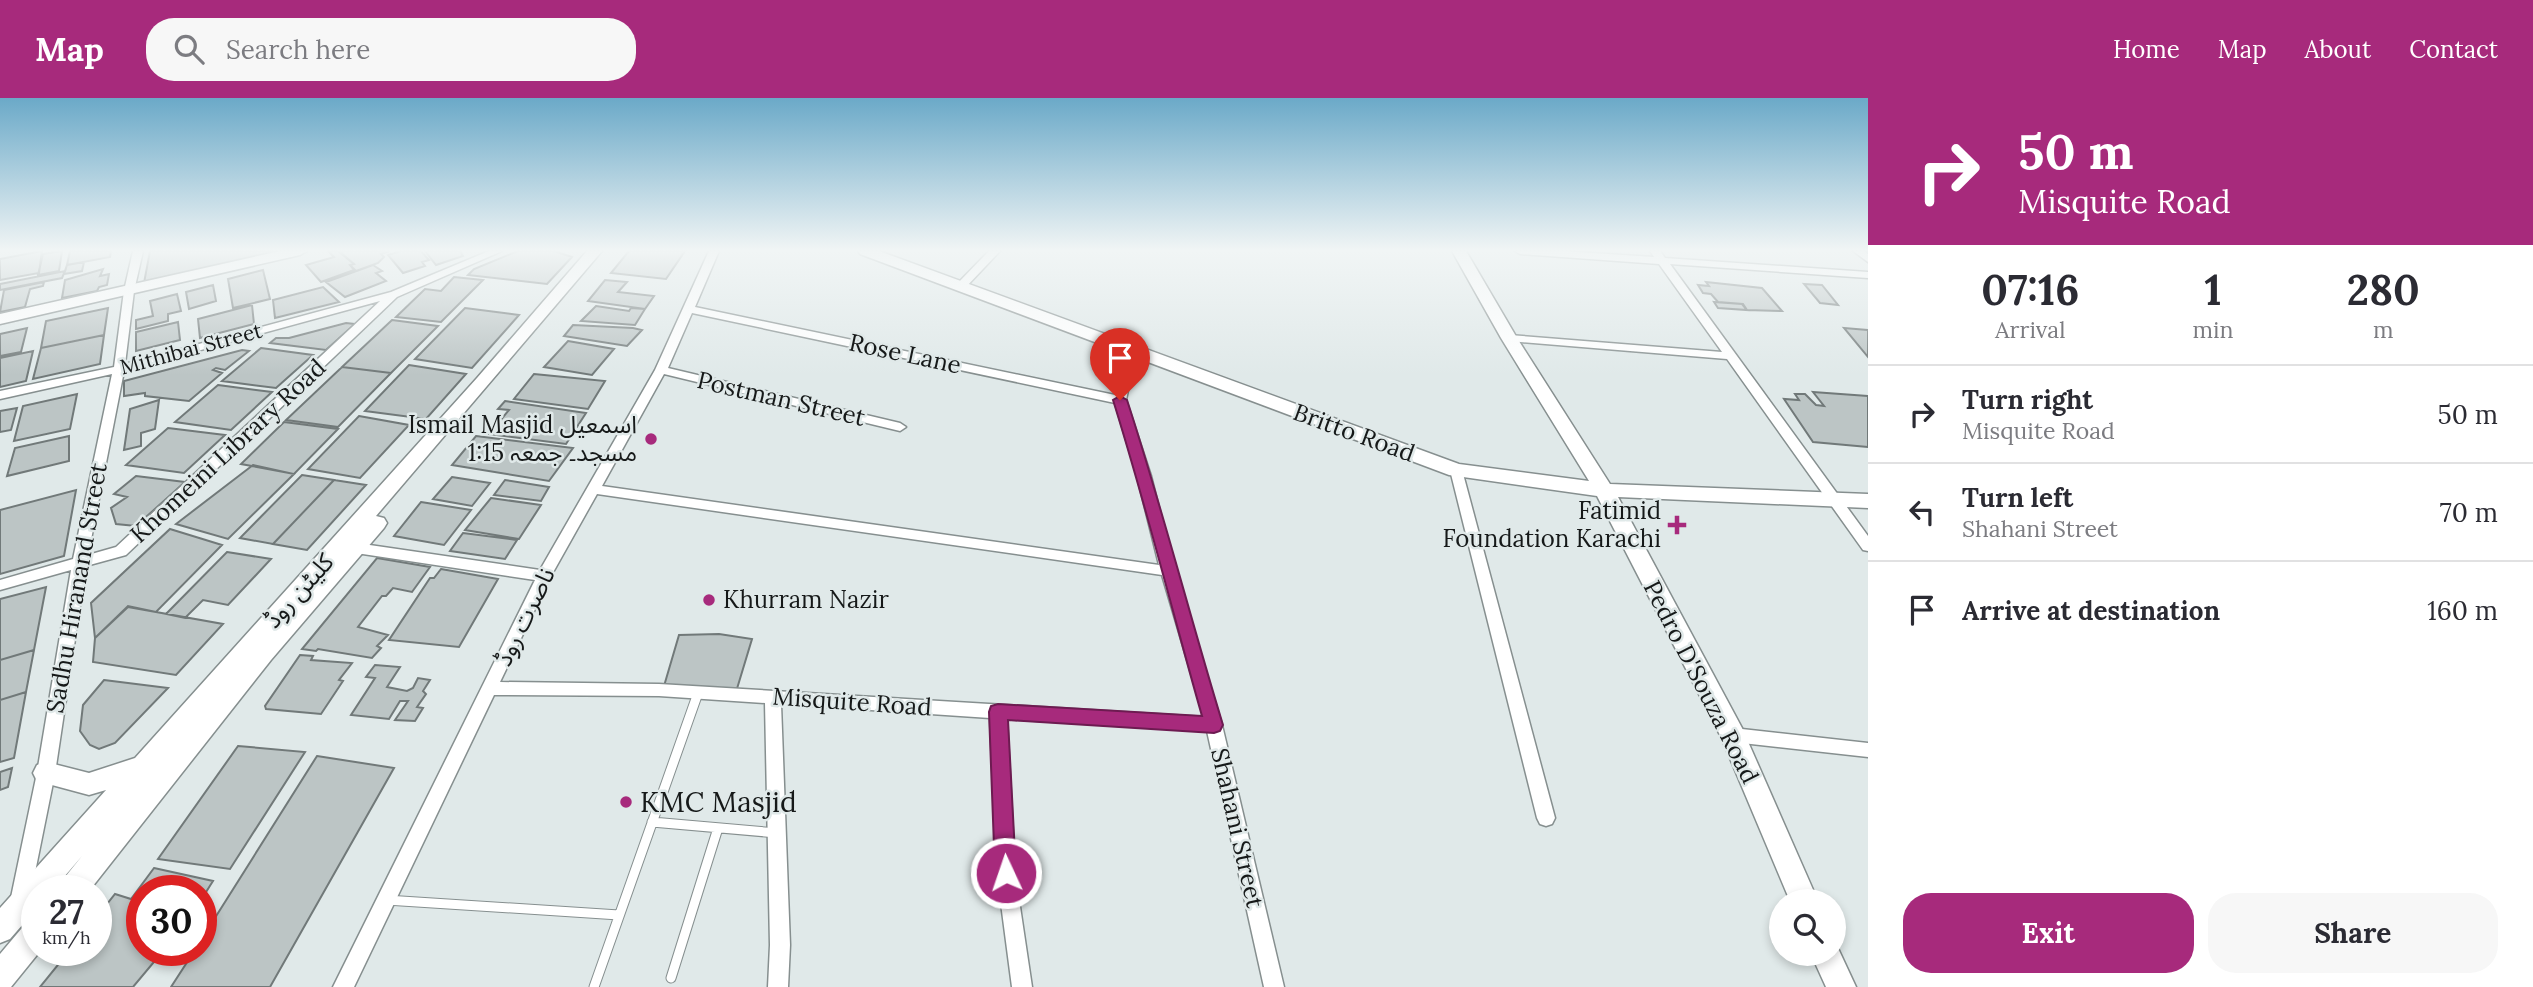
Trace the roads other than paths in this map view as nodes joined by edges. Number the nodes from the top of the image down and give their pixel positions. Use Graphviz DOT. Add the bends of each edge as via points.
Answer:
graph roads {
  1 [pos="122,292"];
  2 [pos="129,292"];
  3 [pos="560,292"];
  4 [pos="562,292"];
  5 [pos="697,292"];
  6 [pos="979,292"];
  7 [pos="1483,292"];
  8 [pos="1685,292"];
  9 [pos="395,293"];
  10 [pos="690,309"];
  11 [pos="0,319"];
  12 [pos="1509,338"];
  13 [pos="1144,353"];
  14 [pos="1733,356"];
  15 [pos="119,369"];
  16 [pos="661,370"];
  17 [pos="0,395"];
  18 [pos="1120,400"];
  19 [pos="900,427"];
  20 [pos="1456,470"];
  21 [pos="594,489"];
  22 [pos="1604,490"];
  23 [pos="1833,499"];
  24 [pos="1868,501"];
  25 [pos="1868,546"];
  26 [pos="356,548"];
  27 [pos="78,565"];
  28 [pos="1168,571"];
  29 [pos="544,576"];
  30 [pos="0,585"];
  31 [pos="490,688"];
  32 [pos="698,693"];
  33 [pos="773,697"];
  34 [pos="998,712"];
  35 [pos="1214,725"];
  36 [pos="1732,735"];
  37 [pos="1868,750"];
  38 [pos="143,766"];
  39 [pos="46,773"];
  40 [pos="1546,818"];
  41 [pos="652,822"];
  42 [pos="718,828"];
  43 [pos="777,833"];
  44 [pos="33,875"];
  45 [pos="57,875"];
  46 [pos="84,875"];
  47 [pos="1799,889"];
  48 [pos="386,900"];
  49 [pos="619,915"];
  50 [pos="21,916"];
  51 [pos="0,929"];
  52 [pos="21,951"];
  53 [pos="1831,966"];
  54 [pos="0,977"];
  55 [pos="671,978"];
  56 [pos="343,987"];
  57 [pos="594,987"];
  58 [pos="778,987"];
  59 [pos="1022,987"];
  60 [pos="1274,987"];
  61 [pos="1841,987"];
  1 -- 11 [label="street"];
  2 -- 15 [label="street, Sadhu Hiranand Street"];
  3 -- 38 [label="street, کلیٹن روڈ"];
  4 -- 26 [label="street, کلیٹن روڈ"];
  5 -- 10 [label="street, ناصرت روڈ"];
  6 -- 13 [label="street, Britto Road"];
  7 -- 12 [label="street, Pedro D'Souza Road"];
  8 -- 14 [label="street"];
  9 -- 15 [label="street, Mithibai Street"];
  9 -- 27 [label="street, Khomeini Library Road" via="121,551"];
  10 -- 16 [label="street, ناصرت روڈ"];
  10 -- 18 [label="street, Rose Lane"];
  12 -- 14 [label="street"];
  12 -- 22 [label="street, Pedro D'Souza Road"];
  13 -- 18 [label="street" via="1125,374"];
  13 -- 20 [label="street, Britto Road"];
  14 -- 23 [label="street"];
  15 -- 17 [label="street, Mithibai Street"];
  15 -- 27 [label="street, Sadhu Hiranand Street"];
  16 -- 19 [label="street, Postman Street"];
  16 -- 21 [label="street, ناصرت روڈ"];
  18 -- 28 [label="street, Shahani Street"];
  20 -- 22 [label="street, Britto Road"];
  20 -- 40 [label="street"];
  21 -- 28 [label="street"];
  21 -- 29 [label="street, ناصرت روڈ"];
  22 -- 23 [label="street, Britto Road"];
  22 -- 36 [label="street, Pedro D'Souza Road"];
  23 -- 24 [label="street, Britto Road"];
  23 -- 25 [label="street"];
  26 -- 29 [label="street"];
  26 -- 46 [label="street, کلیٹن روڈ" via="263,654"];
  27 -- 30 [label="street, Khomeini Library Road"];
  27 -- 39 [label="street, Sadhu Hiranand Street"];
  28 -- 35 [label="street, Shahani Street"];
  29 -- 31 [label="street, ناصرت روڈ"];
  31 -- 32 [label="street, Misquite Road"];
  31 -- 48 [label="street, ناصرت روڈ"];
  32 -- 33 [label="street, Misquite Road"];
  32 -- 41 [label="lane"];
  33 -- 34 [label="street, Misquite Road"];
  33 -- 43 [label="street"];
  34 -- 35 [label="street, Misquite Road"];
  34 -- 59 [label="street" via="1006,873"];
  35 -- 60 [label="street, Shahani Street"];
  36 -- 37 [label="street"];
  36 -- 47 [label="street, Pedro D'Souza Road"];
  38 -- 39 [label="street" via="89,784"];
  38 -- 45 [label="street, کلیٹن روڈ"];
  39 -- 44 [label="street, Sadhu Hiranand Street"];
  41 -- 42 [label="lane"];
  41 -- 49 [label="lane"];
  42 -- 43 [label="lane"];
  42 -- 55 [label="lane"];
  43 -- 58 [label="street"];
  48 -- 49 [label="lane"];
  48 -- 56 [label="street, ناصرت روڈ"];
  49 -- 57 [label="lane"];
  50 -- 51 [label="street, کلیٹن روڈ"];
  52 -- 54 [label="street"];
  53 -- 61 [label="street"];
}
